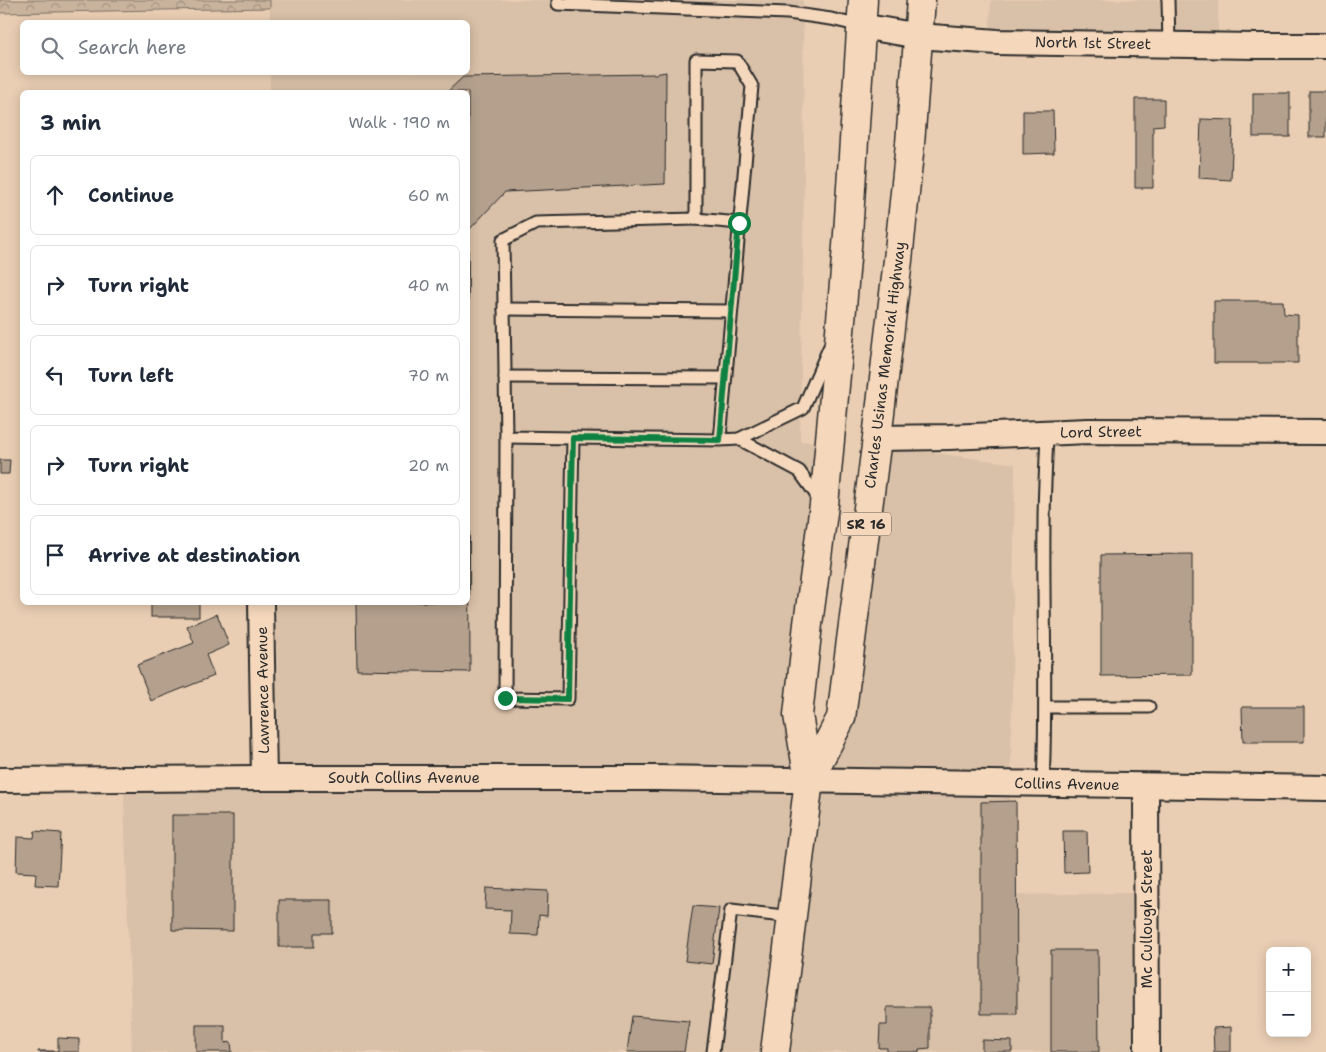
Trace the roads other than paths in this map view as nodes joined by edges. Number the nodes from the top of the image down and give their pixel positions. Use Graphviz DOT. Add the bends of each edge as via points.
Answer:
graph roads {
  1 [pos="558,0"];
  2 [pos="921,0"];
  3 [pos="1168,0"];
  4 [pos="862,13"];
  5 [pos="919,36"];
  6 [pos="1169,45"];
  7 [pos="1326,46"];
  8 [pos="696,219"];
  9 [pos="739,223"];
  10 [pos="504,309"];
  11 [pos="731,311"];
  12 [pos="841,320"];
  13 [pos="505,377"];
  14 [pos="725,378"];
  15 [pos="1326,432"];
  16 [pos="1047,433"];
  17 [pos="506,437"];
  18 [pos="573,438"];
  19 [pos="877,438"];
  20 [pos="740,439"];
  21 [pos="720,440"];
  22 [pos="824,505"];
  23 [pos="261,605"];
  24 [pos="1045,707"];
  25 [pos="1149,707"];
  26 [pos="264,778"];
  27 [pos="0,780"];
  28 [pos="808,780"];
  29 [pos="1042,783"];
  30 [pos="1146,786"];
  31 [pos="1326,788"];
  32 [pos="792,917"];
  33 [pos="713,1052"];
  34 [pos="775,1052"];
  35 [pos="1148,1052"];
  1 -- 4 [label="lane" via="558,4 788,13 831,19"];
  2 -- 5 [label="highway, Charles Usinas Memorial Highway / SR 16"];
  3 -- 6 [label="lane"];
  4 -- 5 [label="street, North 1st Street"];
  4 -- 12 [label="highway, Charles Usinas Memorial Highway / SR 16"];
  5 -- 6 [label="street, North 1st Street" via="997,42"];
  5 -- 19 [label="highway, Charles Usinas Memorial Highway / SR 16"];
  6 -- 7 [label="street, North 1st Street"];
  8 -- 9 [label="lane"];
  8 -- 9 [label="lane" via="696,60 736,61 752,86"];
  8 -- 10 [label="lane" via="536,223 503,240"];
  9 -- 11 [label="lane"];
  10 -- 11 [label="lane"];
  10 -- 13 [label="lane"];
  11 -- 14 [label="lane"];
  12 -- 20 [label="lane" via="803,408"];
  12 -- 22 [label="highway, Charles Usinas Memorial Highway / SR 16"];
  13 -- 14 [label="lane"];
  13 -- 17 [label="lane"];
  14 -- 21 [label="lane"];
  15 -- 16 [label="street, Lord Street"];
  16 -- 19 [label="street, Lord Street"];
  16 -- 24 [label="lane"];
  17 -- 18 [label="lane"];
  17 -- 18 [label="lane" via="505,698 568,699"];
  18 -- 21 [label="lane"];
  19 -- 28 [label="highway, Charles Usinas Memorial Highway / SR 16" via="841,718"];
  20 -- 21 [label="lane"];
  20 -- 22 [label="lane" via="799,471"];
  22 -- 28 [label="highway, Charles Usinas Memorial Highway / SR 16" via="798,714"];
  23 -- 26 [label="street, Lawrence Avenue"];
  24 -- 25 [label="lane"];
  24 -- 29 [label="lane"];
  26 -- 27 [label="street, South Collins Avenue"];
  26 -- 28 [label="street, South Collins Avenue"];
  28 -- 29 [label="street, Collins Avenue"];
  28 -- 32 [label="highway, Charles Usinas Memorial Highway / SR 16"];
  29 -- 30 [label="street, Collins Avenue"];
  30 -- 31 [label="street, Collins Avenue"];
  30 -- 35 [label="street, Mc Cullough Street"];
  32 -- 33 [label="lane" via="731,910"];
  32 -- 34 [label="highway, Charles Usinas Memorial Highway / SR 16"];
}
